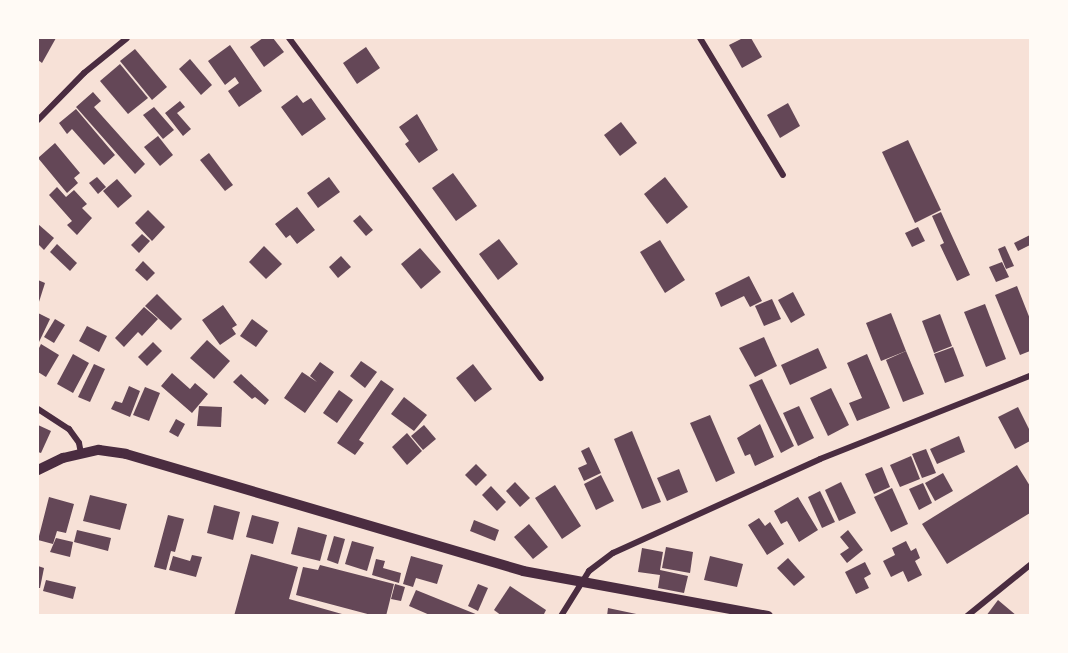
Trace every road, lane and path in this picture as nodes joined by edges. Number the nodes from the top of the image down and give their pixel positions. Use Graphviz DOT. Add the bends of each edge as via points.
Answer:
graph roads {
  1 [pos="128,38"];
  2 [pos="289,38"];
  3 [pos="700,38"];
  4 [pos="38,120"];
  5 [pos="783,175"];
  6 [pos="1030,376"];
  7 [pos="541,378"];
  8 [pos="38,409"];
  9 [pos="81,453"];
  10 [pos="38,470"];
  11 [pos="1030,565"];
  12 [pos="581,582"];
  13 [pos="561,615"];
  14 [pos="768,615"];
  15 [pos="968,615"];
  1 -- 4 [label="street" via="84,73"];
  2 -- 7 [label="street"];
  3 -- 5 [label="street"];
  6 -- 12 [label="street" via="820,459 669,526 599,561"];
  8 -- 9 [label="street" via="69,429"];
  9 -- 10 [label="main road"];
  9 -- 12 [label="main road" via="99,450 142,458 495,563"];
  11 -- 15 [label="street"];
  12 -- 13 [label="street"];
  12 -- 14 [label="main road"];
}
